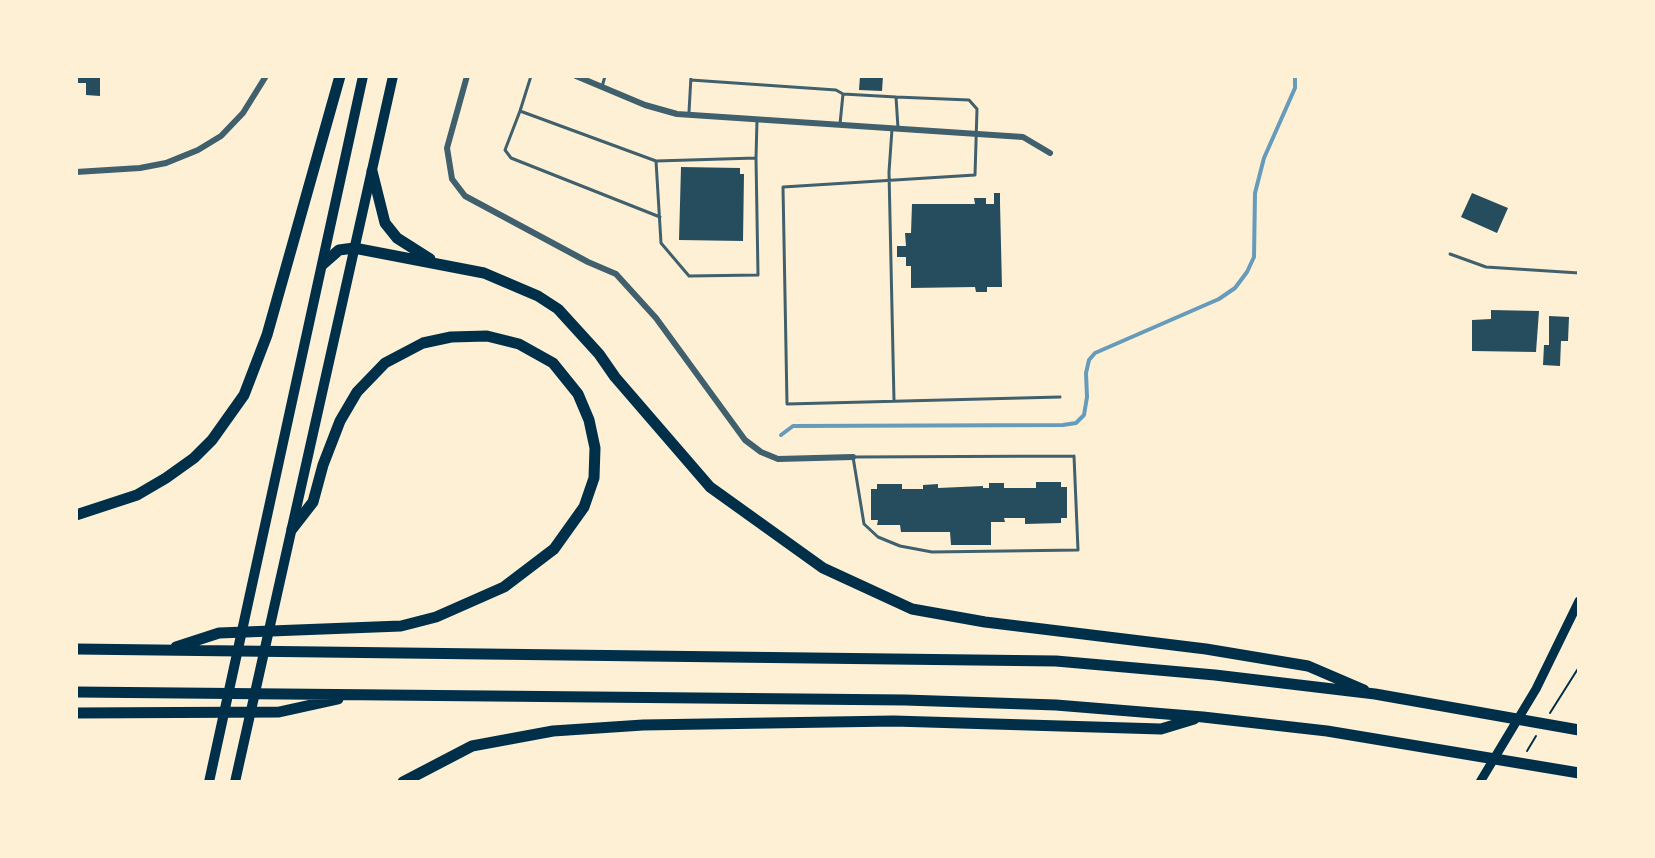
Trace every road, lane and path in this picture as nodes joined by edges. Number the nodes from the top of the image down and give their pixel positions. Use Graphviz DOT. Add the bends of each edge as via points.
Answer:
graph roads {
  1 [pos="266,76"];
  2 [pos="340,76"];
  3 [pos="363,76"];
  4 [pos="393,76"];
  5 [pos="467,76"];
  6 [pos="531,76"];
  7 [pos="576,76"];
  8 [pos="605,76"];
  9 [pos="691,78"];
  10 [pos="602,87"];
  11 [pos="843,94"];
  12 [pos="896,97"];
  13 [pos="520,111"];
  14 [pos="688,115"];
  15 [pos="757,120"];
  16 [pos="840,125"];
  17 [pos="895,129"];
  18 [pos="976,134"];
  19 [pos="1050,153"];
  20 [pos="756,158"];
  21 [pos="656,161"];
  22 [pos="372,171"];
  23 [pos="76,172"];
  24 [pos="889,182"];
  25 [pos="660,217"];
  26 [pos="354,248"];
  27 [pos="1450,254"];
  28 [pos="434,262"];
  29 [pos="323,264"];
  30 [pos="1579,273"];
  31 [pos="1060,397"];
  32 [pos="894,401"];
  33 [pos="853,457"];
  34 [pos="76,515"];
  35 [pos="292,529"];
  36 [pos="1579,601"];
  37 [pos="76,649"];
  38 [pos="167,650"];
  39 [pos="76,692"];
  40 [pos="1375,694"];
  41 [pos="357,695"];
  42 [pos="76,713"];
  43 [pos="1203,717"];
  44 [pos="1579,730"];
  45 [pos="1575,772"];
  46 [pos="209,782"];
  47 [pos="235,782"];
  48 [pos="403,782"];
  49 [pos="1480,782"];
  1 -- 23 [label="street" via="243,113 198,150 140,168"];
  2 -- 34 [label="highway" via="267,335 244,395 194,458 137,495"];
  3 -- 29 [label="main road"];
  4 -- 22 [label="main road"];
  5 -- 33 [label="street" via="447,148 452,179 465,196 616,274 656,318 745,440 761,452 778,459"];
  6 -- 13 [label="lane"];
  7 -- 10 [label="street"];
  8 -- 10 [label="lane"];
  9 -- 11 [label="lane"];
  9 -- 14 [label="lane"];
  10 -- 14 [label="street"];
  11 -- 12 [label="lane"];
  11 -- 16 [label="lane"];
  12 -- 17 [label="lane"];
  12 -- 18 [label="lane" via="969,100 977,109"];
  13 -- 21 [label="lane"];
  13 -- 25 [label="lane" via="505,150 511,158"];
  14 -- 15 [label="street"];
  15 -- 16 [label="street"];
  15 -- 20 [label="lane"];
  16 -- 17 [label="street"];
  17 -- 18 [label="street"];
  17 -- 24 [label="lane"];
  18 -- 19 [label="street" via="1023,137"];
  18 -- 24 [label="lane" via="975,175"];
  20 -- 21 [label="lane"];
  20 -- 25 [label="lane" via="758,275 689,276 661,243"];
  21 -- 25 [label="lane"];
  22 -- 26 [label="main road"];
  22 -- 28 [label="highway" via="385,223 397,238"];
  24 -- 32 [label="lane"];
  24 -- 32 [label="lane" via="783,187 787,404"];
  26 -- 28 [label="highway"];
  26 -- 29 [label="highway" via="339,250"];
  26 -- 35 [label="main road"];
  27 -- 30 [label="lane" via="1486,267"];
  28 -- 40 [label="highway" via="512,283 558,309 710,487 823,568 865,588 912,609 985,622 1308,666"];
  29 -- 46 [label="main road"];
  31 -- 32 [label="lane"];
  33 -- 33 [label="lane" via="864,524 878,537 932,552 1078,550 1074,456"];
  35 -- 38 [label="highway" via="313,502 328,450 357,392 385,363 423,343 487,336 519,344 553,363 578,394 589,420 594,478 584,507 554,549 504,587 401,626 219,633"];
  35 -- 47 [label="main road"];
  36 -- 49 [label="main road" via="1536,689"];
  37 -- 38 [label="highway"];
  38 -- 40 [label="highway" via="1056,661"];
  39 -- 41 [label="highway"];
  40 -- 44 [label="highway"];
  41 -- 42 [label="highway" via="279,712"];
  41 -- 43 [label="highway" via="905,700"];
  43 -- 45 [label="highway" via="1418,744"];
  43 -- 48 [label="highway" via="1161,729 894,721 553,731 472,746"];
}
